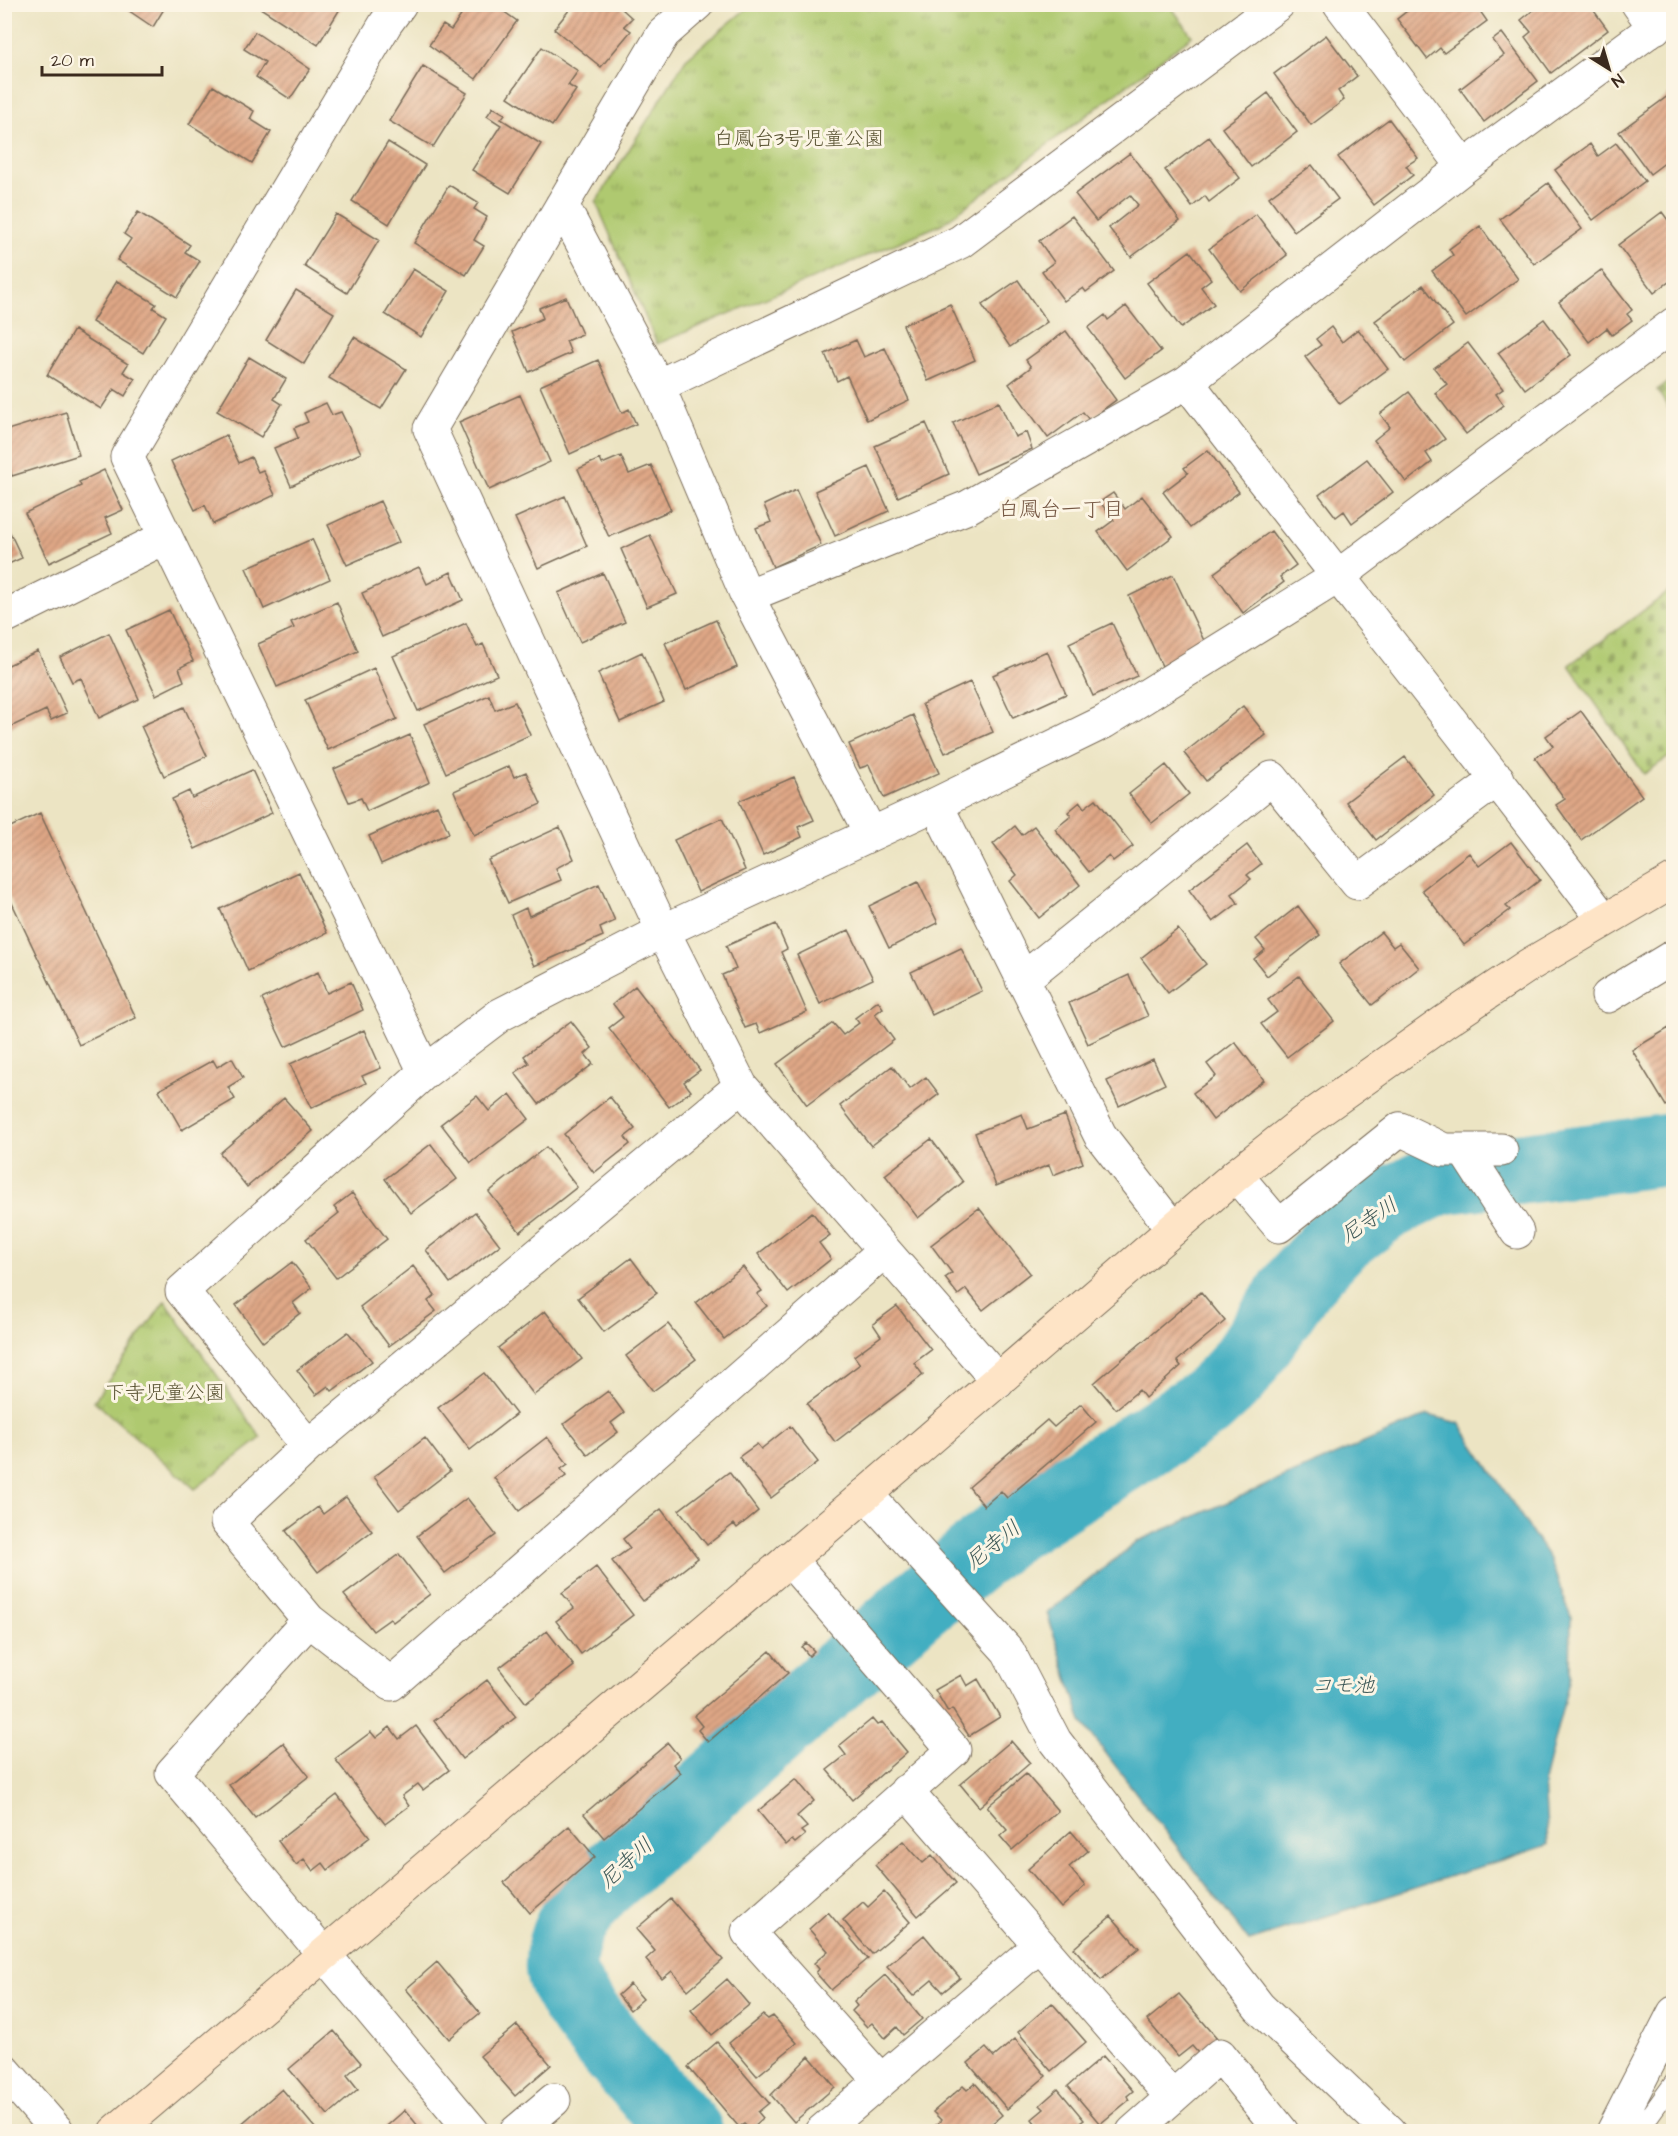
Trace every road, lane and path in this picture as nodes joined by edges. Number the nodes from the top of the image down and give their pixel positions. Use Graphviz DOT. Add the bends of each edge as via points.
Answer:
graph roads {
  1 [pos="400,4"];
  2 [pos="697,4"];
  3 [pos="1278,4"];
  4 [pos="1340,4"];
  5 [pos="1655,15"];
  6 [pos="1464,167"];
  7 [pos="562,205"];
  8 [pos="1674,324"];
  9 [pos="1187,382"];
  10 [pos="658,386"];
  11 [pos="166,537"];
  12 [pos="1337,577"];
  13 [pos="747,596"];
  14 [pos="4,617"];
  15 [pos="1498,779"];
  16 [pos="936,804"];
  17 [pos="871,834"];
  18 [pos="1674,880"];
  19 [pos="1604,920"];
  20 [pos="663,931"];
  21 [pos="1674,956"];
  22 [pos="1022,980"];
  23 [pos="1608,996"];
  24 [pos="425,1072"];
  25 [pos="741,1086"];
  26 [pos="1464,1150"];
  27 [pos="1501,1150"];
  28 [pos="1236,1175"];
  29 [pos="1173,1228"];
  30 [pos="1516,1232"];
  31 [pos="884,1251"];
  32 [pos="998,1381"];
  33 [pos="308,1446"];
  34 [pos="866,1494"];
  35 [pos="789,1559"];
  36 [pos="309,1620"];
  37 [pos="906,1791"];
  38 [pos="1040,1945"];
  39 [pos="323,1953"];
  40 [pos="1674,2013"];
  41 [pos="4,2070"];
  42 [pos="880,2081"];
  43 [pos="1674,2082"];
  44 [pos="1172,2097"];
  45 [pos="554,2100"];
  46 [pos="1618,2122"];
  47 [pos="58,2132"];
  48 [pos="115,2132"];
  49 [pos="474,2132"];
  50 [pos="516,2132"];
  51 [pos="821,2132"];
  52 [pos="1133,2132"];
  53 [pos="1282,2132"];
  54 [pos="1390,2132"];
  1 -- 11 [label="street" via="127,457"];
  2 -- 7 [label="street" via="663,34"];
  3 -- 10 [label="street" via="960,242"];
  4 -- 6 [label="street"];
  5 -- 6 [label="street"];
  6 -- 9 [label="street"];
  7 -- 10 [label="street"];
  7 -- 20 [label="street" via="430,429"];
  8 -- 12 [label="street"];
  9 -- 12 [label="street"];
  9 -- 13 [label="street" via="968,507"];
  10 -- 13 [label="street"];
  11 -- 14 [label="street"];
  11 -- 24 [label="street"];
  12 -- 15 [label="street"];
  12 -- 16 [label="street" via="1104,722"];
  13 -- 17 [label="street"];
  15 -- 19 [label="street"];
  15 -- 22 [label="street" via="1357,883 1272,778"];
  16 -- 17 [label="street"];
  16 -- 22 [label="street"];
  17 -- 20 [label="street"];
  18 -- 19 [label="street"];
  19 -- 28 [label="street" via="1444,1022"];
  20 -- 24 [label="street" via="500,1015"];
  20 -- 25 [label="street"];
  21 -- 23 [label="street"];
  22 -- 29 [label="street" via="1100,1136"];
  24 -- 33 [label="street" via="182,1291"];
  25 -- 31 [label="street"];
  25 -- 33 [label="street"];
  26 -- 27 [label="street"];
  26 -- 28 [label="street" via="1444,1150 1400,1128 1279,1226"];
  26 -- 30 [label="street"];
  28 -- 29 [label="street"];
  29 -- 32 [label="street"];
  31 -- 32 [label="street"];
  31 -- 36 [label="street" via="391,1684"];
  32 -- 34 [label="street"];
  33 -- 36 [label="street" via="227,1522"];
  34 -- 35 [label="street"];
  34 -- 54 [label="street" via="1008,1651 1055,1740 1259,2007"];
  35 -- 37 [label="street" via="954,1750"];
  35 -- 39 [label="street"];
  36 -- 39 [label="street" via="172,1773"];
  37 -- 38 [label="street"];
  37 -- 42 [label="street" via="748,1932"];
  38 -- 42 [label="street"];
  38 -- 44 [label="street"];
  39 -- 48 [label="street"];
  39 -- 49 [label="street"];
  40 -- 46 [label="street"];
  41 -- 47 [label="street"];
  42 -- 51 [label="street"];
  43 -- 46 [label="lane" via="1648,2118"];
  44 -- 52 [label="street"];
  44 -- 53 [label="street" via="1220,2055"];
  45 -- 50 [label="street"];
}
